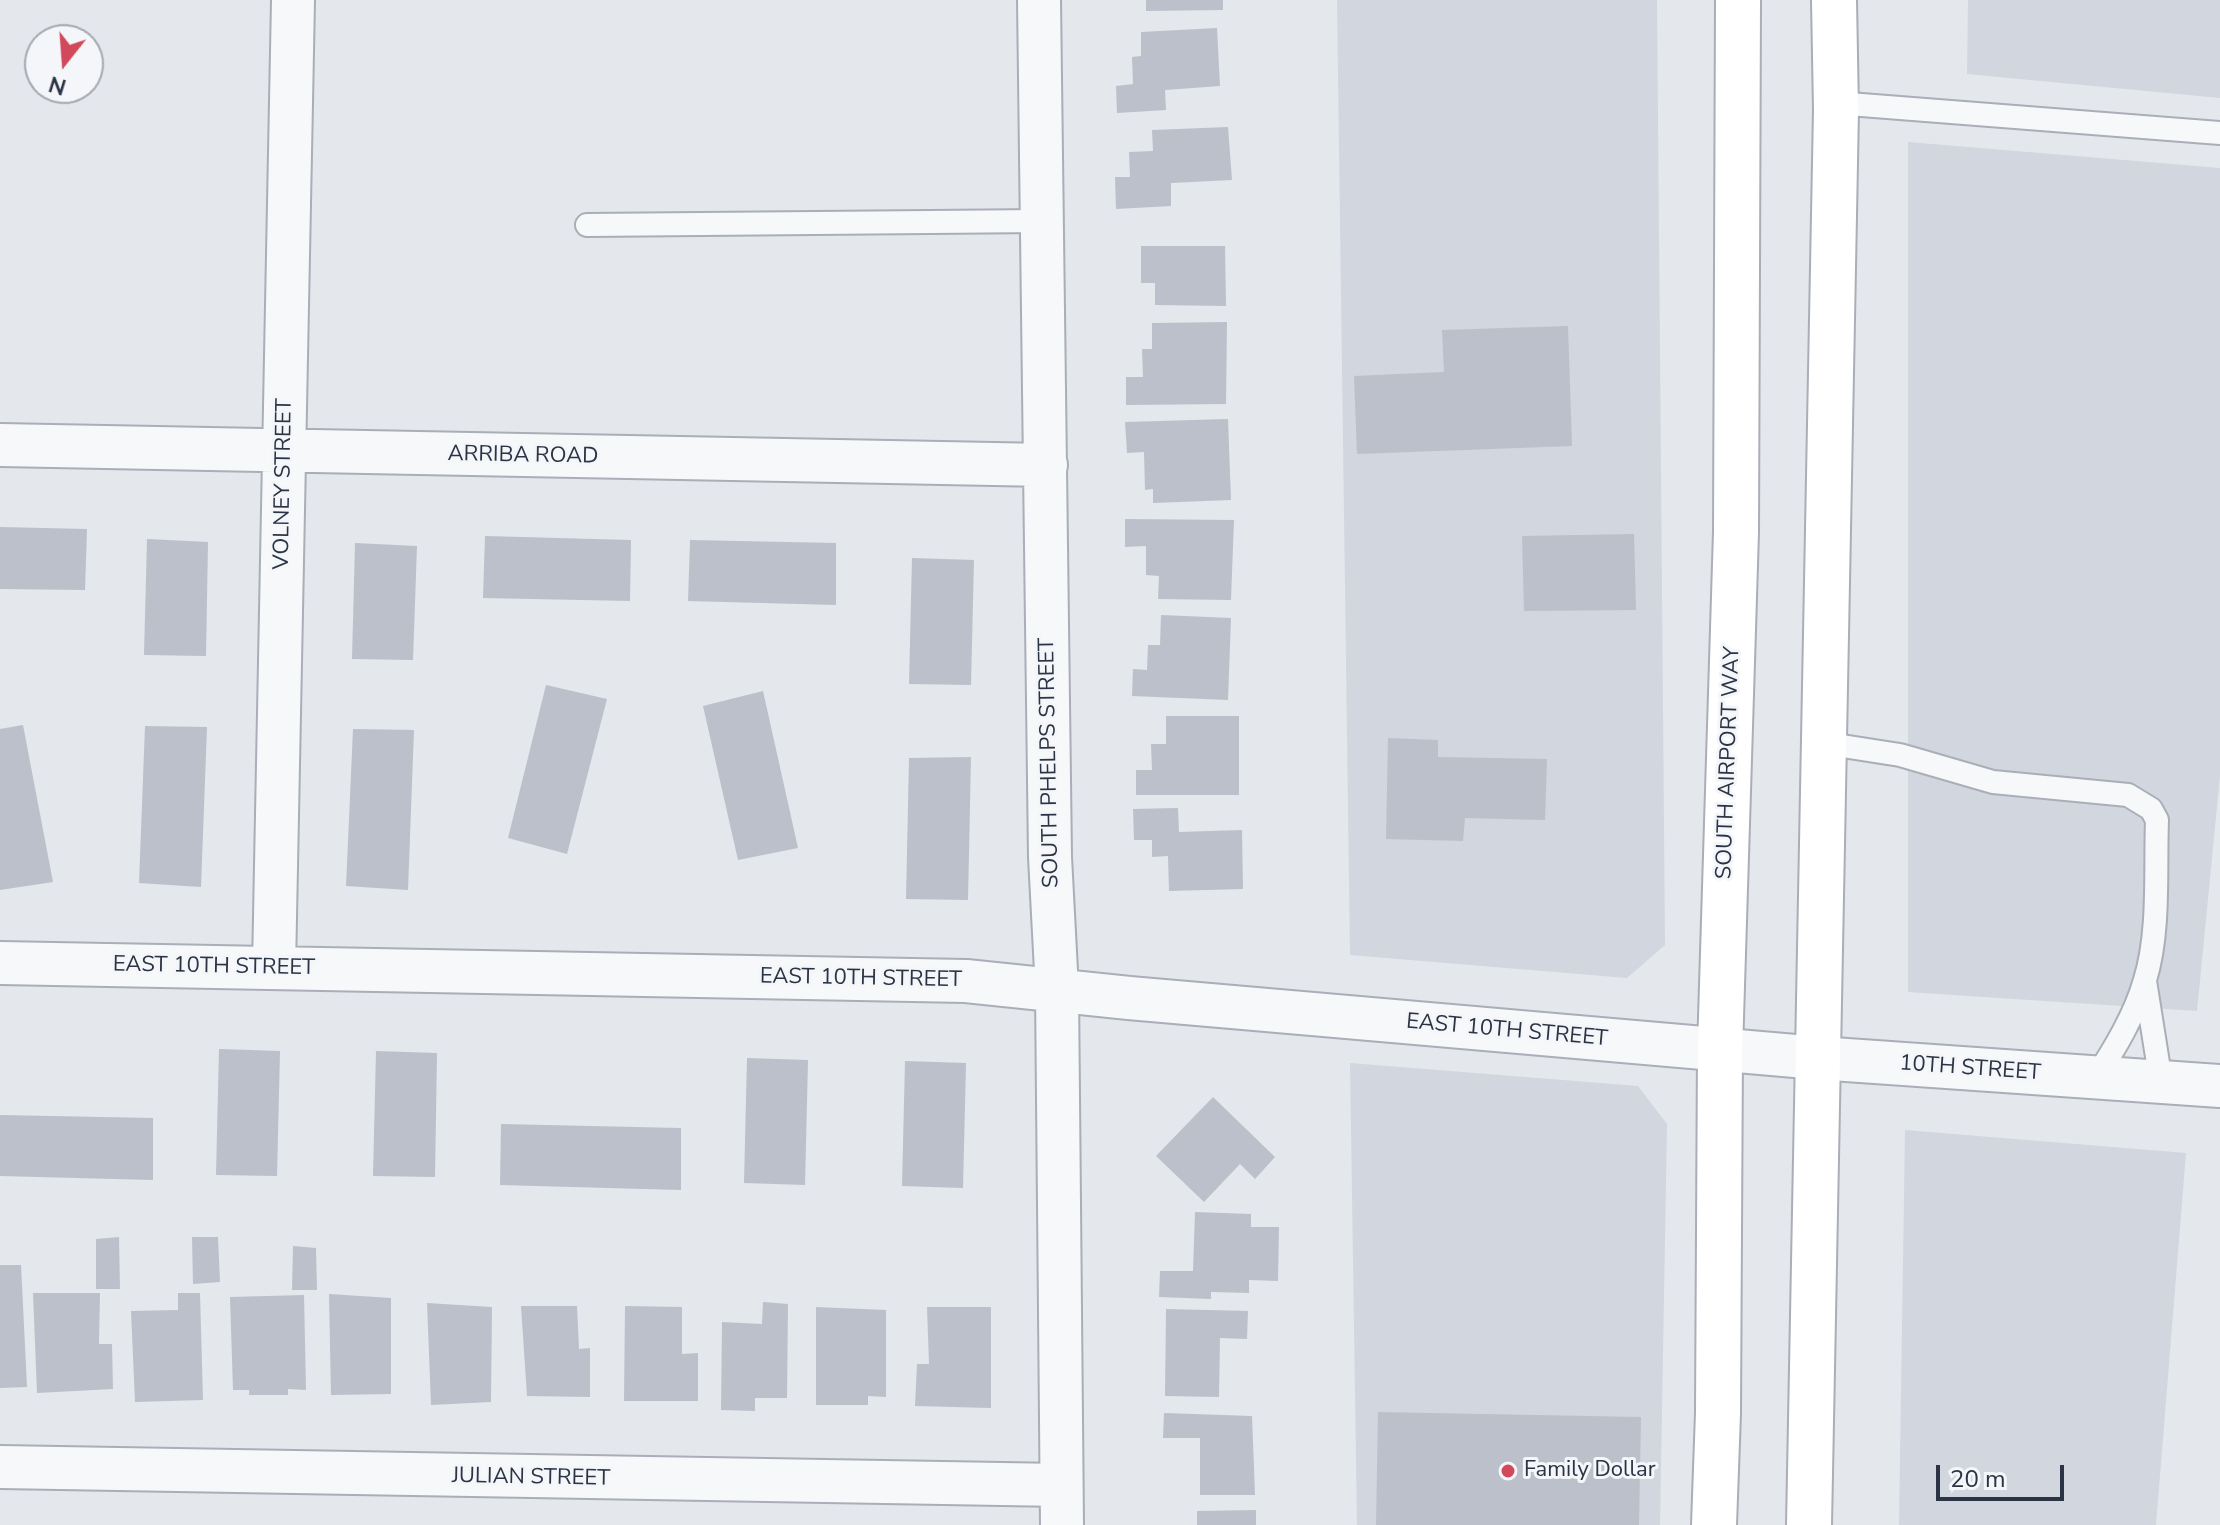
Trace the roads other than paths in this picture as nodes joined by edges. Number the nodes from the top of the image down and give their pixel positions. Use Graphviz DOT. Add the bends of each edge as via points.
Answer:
graph roads {
  1 [pos="293,0"];
  2 [pos="1039,0"];
  3 [pos="1738,0"];
  4 [pos="1834,0"];
  5 [pos="1836,103"];
  6 [pos="2220,133"];
  7 [pos="1043,221"];
  8 [pos="587,225"];
  9 [pos="0,445"];
  10 [pos="285,451"];
  11 [pos="1046,465"];
  12 [pos="1823,743"];
  13 [pos="0,963"];
  14 [pos="274,968"];
  15 [pos="2145,981"];
  16 [pos="1057,990"];
  17 [pos="1720,1050"];
  18 [pos="1818,1058"];
  19 [pos="2095,1079"];
  20 [pos="2161,1082"];
  21 [pos="2220,1086"];
  22 [pos="0,1467"];
  23 [pos="1062,1505"];
  24 [pos="1714,1525"];
  25 [pos="1809,1525"];
  1 -- 10 [label="street, VOLNEY STREET"];
  2 -- 7 [label="street, SOUTH PHELPS STREET"];
  3 -- 17 [label="main road, SOUTH AIRPORT WAY" via="1736,532"];
  4 -- 5 [label="main road"];
  5 -- 6 [label="lane"];
  5 -- 12 [label="main road"];
  7 -- 8 [label="lane"];
  7 -- 11 [label="street, SOUTH PHELPS STREET"];
  9 -- 10 [label="street, ARRIBA ROAD"];
  10 -- 11 [label="street, ARRIBA ROAD"];
  10 -- 14 [label="street, VOLNEY STREET"];
  11 -- 16 [label="street, SOUTH PHELPS STREET" via="1050,857"];
  12 -- 15 [label="lane" via="1900,755 1993,782 2128,795 2151,809 2157,820"];
  12 -- 18 [label="main road"];
  13 -- 14 [label="street, EAST 10TH STREET"];
  14 -- 16 [label="street, EAST 10TH STREET" via="966,981"];
  15 -- 19 [label="lane" via="2120,1039"];
  15 -- 20 [label="lane"];
  16 -- 17 [label="street, EAST 10TH STREET"];
  16 -- 23 [label="street, SOUTH PHELPS STREET"];
  17 -- 18 [label="street, 10TH STREET"];
  17 -- 24 [label="main road, SOUTH AIRPORT WAY"];
  18 -- 19 [label="street, 10TH STREET"];
  18 -- 25 [label="main road"];
  19 -- 20 [label="street, 10TH STREET"];
  20 -- 21 [label="street, 10TH STREET"];
  22 -- 23 [label="street, JULIAN STREET"];
}
